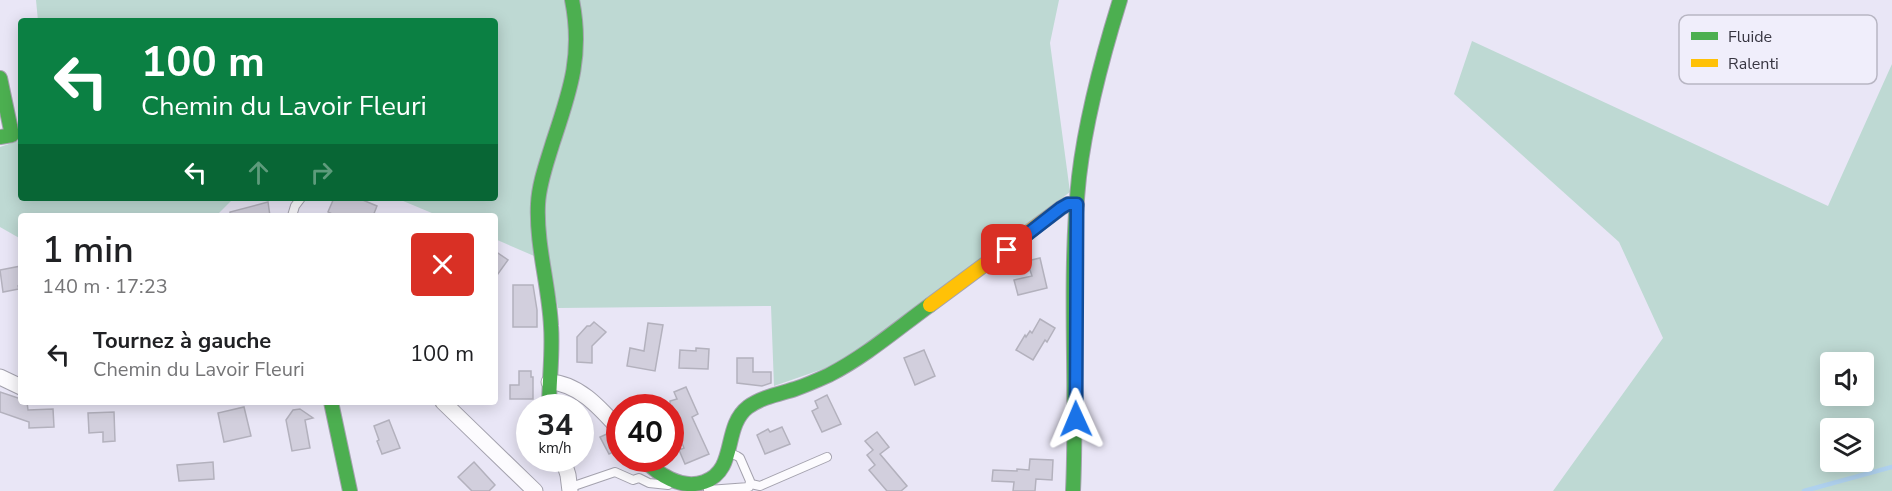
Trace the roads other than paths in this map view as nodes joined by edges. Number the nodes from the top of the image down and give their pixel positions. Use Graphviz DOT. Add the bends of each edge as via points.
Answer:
graph roads {
  1 [pos="572,0"];
  2 [pos="1120,0"];
  3 [pos="0,78"];
  4 [pos="0,138"];
  5 [pos="1077,204"];
  6 [pos="0,377"];
  7 [pos="549,382"];
  8 [pos="18,386"];
  9 [pos="549,394"];
  10 [pos="332,405"];
  11 [pos="446,405"];
  12 [pos="606,416"];
  13 [pos="730,453"];
  14 [pos="827,457"];
  15 [pos="566,472"];
  16 [pos="615,472"];
  17 [pos="615,472"];
  18 [pos="636,472"];
  19 [pos="642,472"];
  20 [pos="657,472"];
  21 [pos="675,480"];
  22 [pos="754,485"];
  23 [pos="707,488"];
  24 [pos="570,489"];
  25 [pos="350,491"];
  26 [pos="535,491"];
  27 [pos="766,491"];
  28 [pos="1073,491"];
  1 -- 7 [label="street" via="578,41 576,69 538,202 550,326"];
  2 -- 5 [label="street" via="1092,95"];
  3 -- 4 [label="street" via="12,135"];
  5 -- 13 [label="street" via="1061,208 851,363 744,410 734,422"];
  5 -- 28 [label="street"];
  6 -- 8 [label="street"];
  7 -- 9 [label="street"];
  7 -- 12 [label="street" via="576,390"];
  10 -- 25 [label="street"];
  11 -- 26 [label="street"];
  13 -- 22 [label="lane" via="740,458"];
  13 -- 23 [label="street" via="726,465"];
  14 -- 22 [label="lane"];
  15 -- 24 [label="street"];
  16 -- 24 [label="lane"];
  17 -- 18 [label="lane" via="633,480"];
  19 -- 21 [label="lane" via="649,483 670,485"];
  20 -- 21 [label="street"];
  21 -- 23 [label="street"];
  22 -- 23 [label="lane"];
  22 -- 27 [label="lane"];
}
